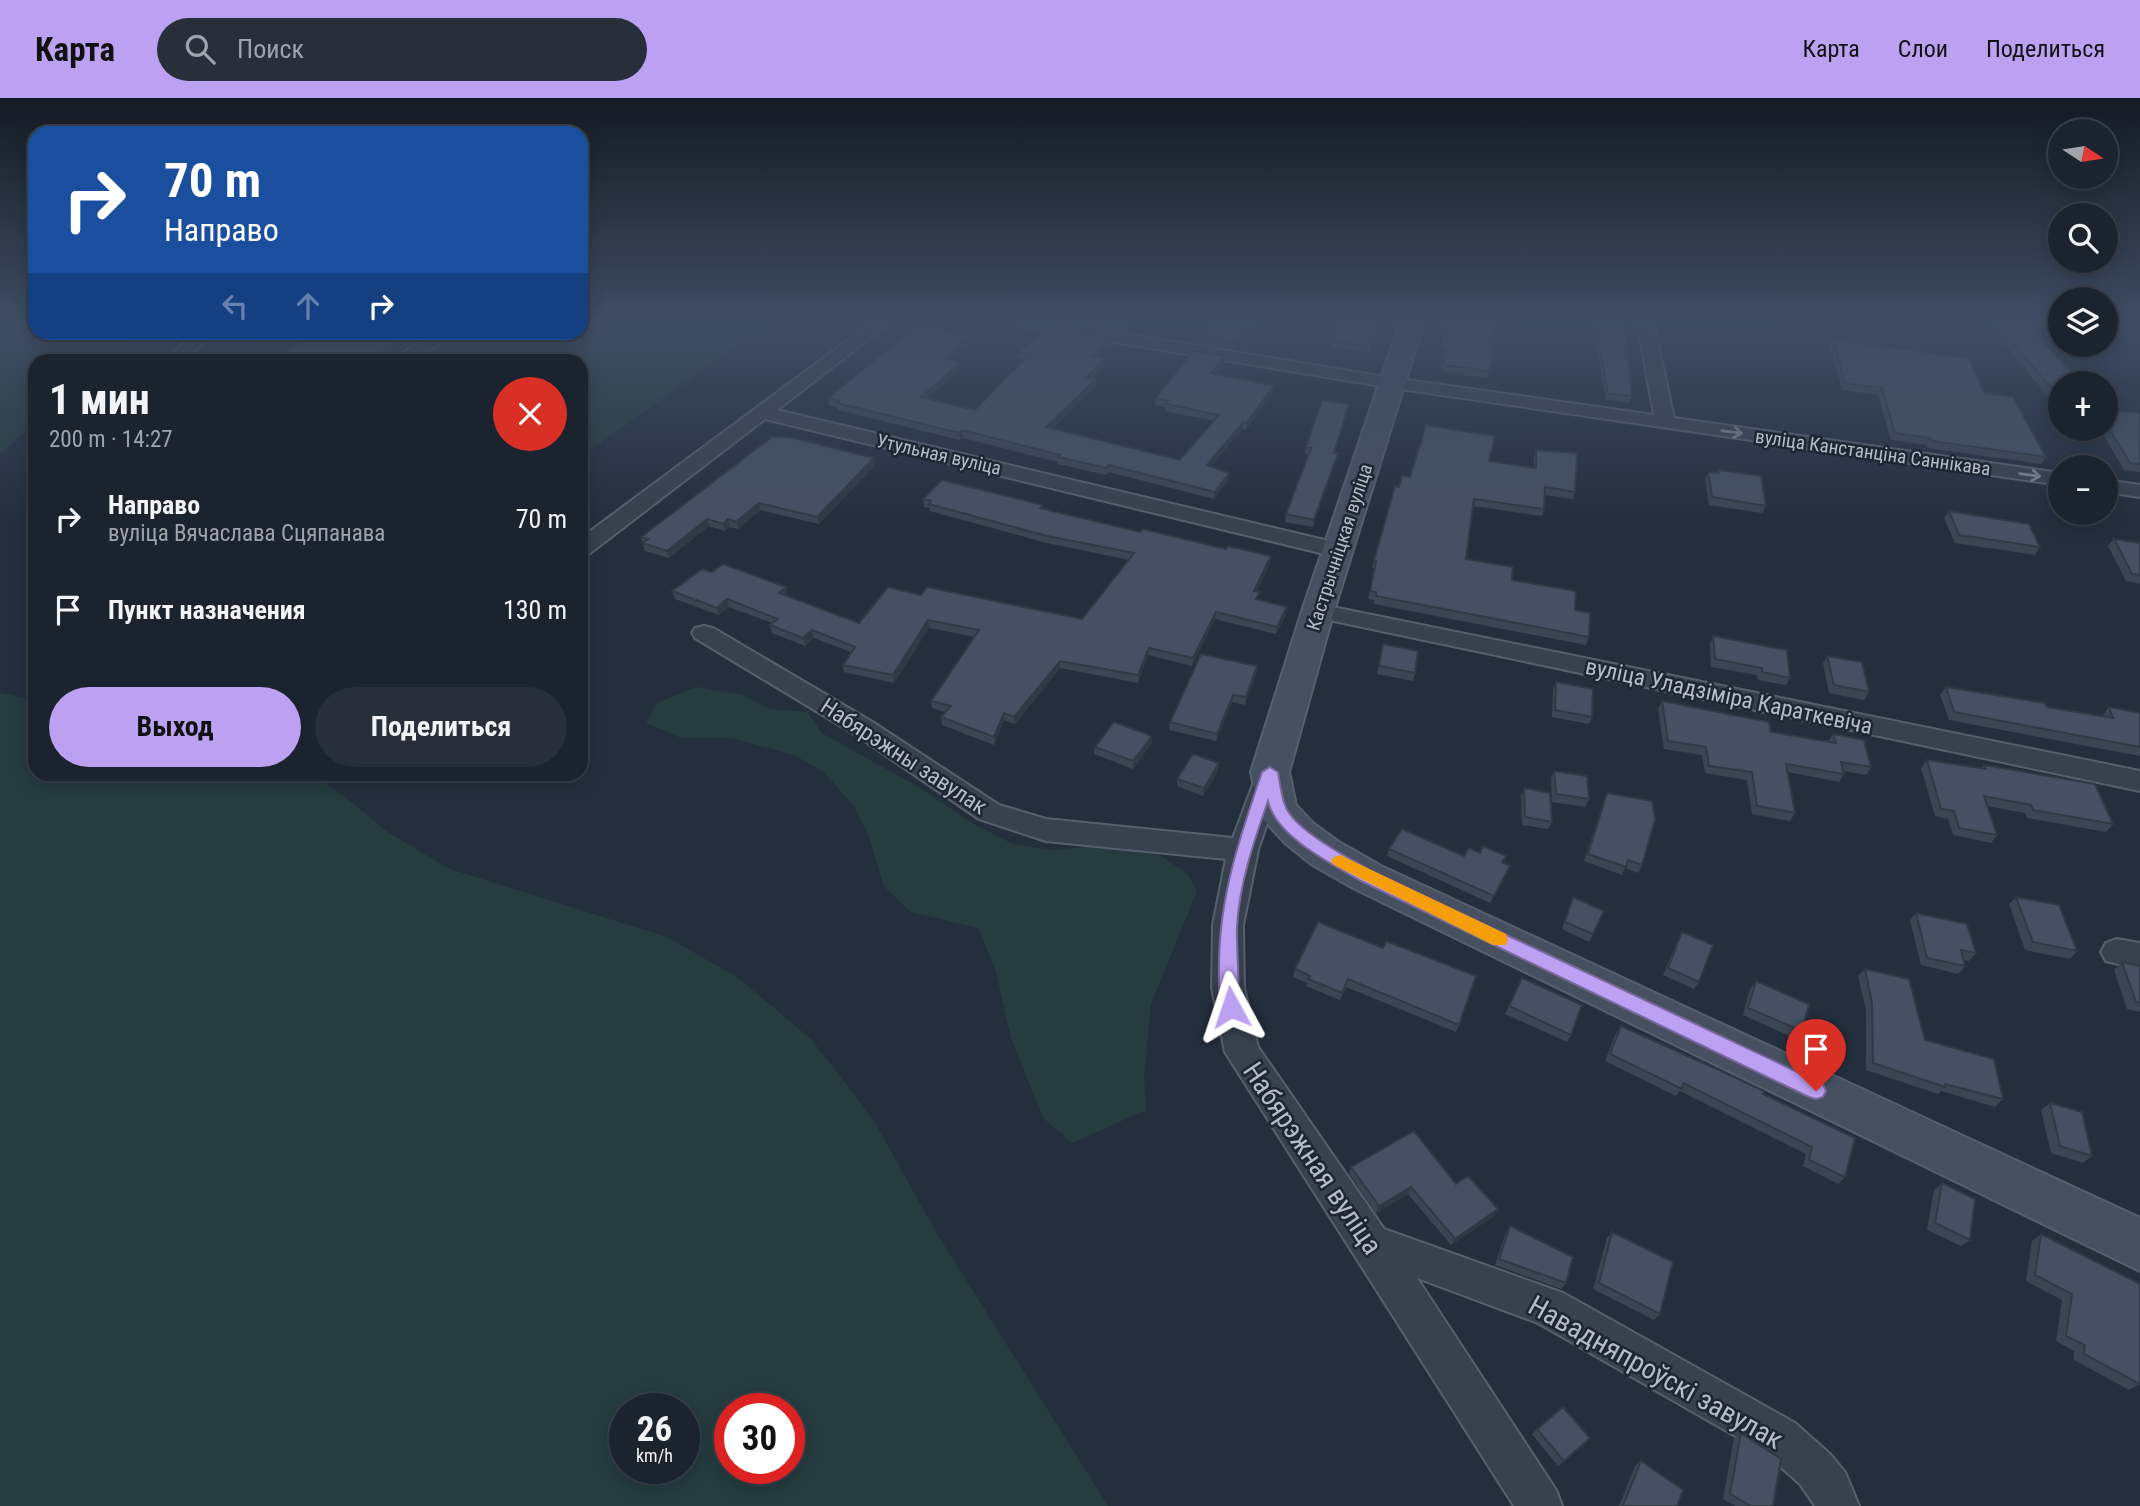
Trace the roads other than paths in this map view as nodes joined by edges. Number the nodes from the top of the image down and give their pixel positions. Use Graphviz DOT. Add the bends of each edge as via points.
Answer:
graph roads {
  1 [pos="795,388"];
  2 [pos="1391,388"];
  3 [pos="1426,388"];
  4 [pos="1658,388"];
  5 [pos="762,412"];
  6 [pos="1665,422"];
  7 [pos="2048,477"];
  8 [pos="2118,488"];
  9 [pos="2140,491"];
  10 [pos="588,544"];
  11 [pos="1337,550"];
  12 [pos="1318,611"];
  13 [pos="704,633"];
  14 [pos="1270,772"];
  15 [pos="2140,781"];
  16 [pos="1243,850"];
  17 [pos="1371,1243"];
  18 [pos="2140,1245"];
  19 [pos="1540,1506"];
  20 [pos="1837,1506"];
  1 -- 5 [label="street"];
  2 -- 11 [label="main road, Кастрычніцкая вуліца"];
  3 -- 6 [label="street, вуліца Канстанціна Саннікава"];
  4 -- 6 [label="street"];
  5 -- 10 [label="street"];
  5 -- 11 [label="street, Утульная вуліца"];
  6 -- 7 [label="street, вуліца Канстанціна Саннікава, one-way"];
  8 -- 9 [label="street"];
  11 -- 12 [label="main road, Кастрычніцкая вуліца"];
  12 -- 14 [label="main road, Кастрычніцкая вуліца"];
  12 -- 15 [label="street, вуліца Уладзіміра Караткевіча"];
  13 -- 16 [label="street, Набярэжны завулак" via="865,729 989,812 1046,831"];
  14 -- 16 [label="street, Набярэжная вуліца"];
  14 -- 18 [label="main road" via="1278,810 1325,853 1367,877"];
  16 -- 17 [label="street, Набярэжная вуліца" via="1228,925 1228,988 1242,1052"];
  17 -- 19 [label="street, Набярэжная вуліца"];
  17 -- 20 [label="street, Навадняпроўскі завулак" via="1549,1307 1780,1438 1815,1469"];
}
